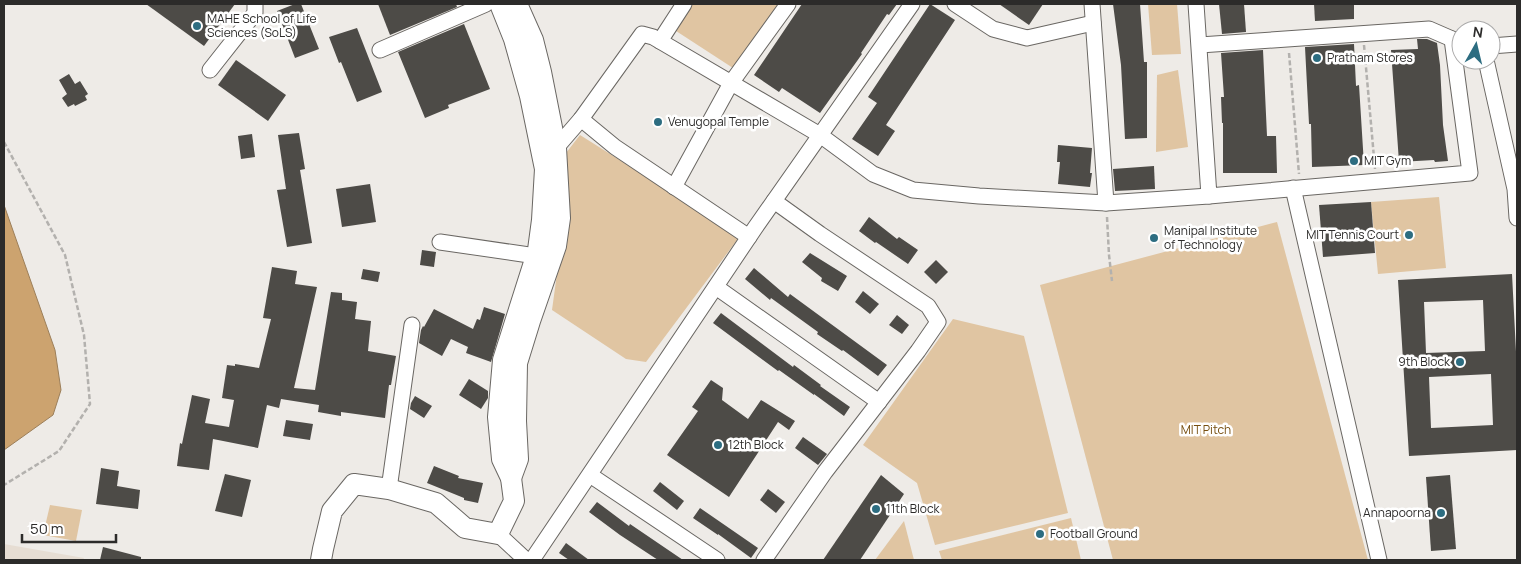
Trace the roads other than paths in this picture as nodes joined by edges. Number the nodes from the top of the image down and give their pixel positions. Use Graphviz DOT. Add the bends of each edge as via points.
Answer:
graph roads {
  1 [pos="255,4"];
  2 [pos="486,4"];
  3 [pos="500,4"];
  4 [pos="517,4"];
  5 [pos="684,4"];
  6 [pos="788,4"];
  7 [pos="912,4"];
  8 [pos="955,4"];
  9 [pos="1092,4"];
  10 [pos="1196,4"];
  11 [pos="1093,23"];
  12 [pos="1451,38"];
  13 [pos="660,41"];
  14 [pos="1517,44"];
  15 [pos="1200,45"];
  16 [pos="1501,45"];
  17 [pos="380,50"];
  18 [pos="210,70"];
  19 [pos="1460,70"];
  20 [pos="1488,70"];
  21 [pos="731,83"];
  22 [pos="581,119"];
  23 [pos="820,135"];
  24 [pos="556,148"];
  25 [pos="674,187"];
  26 [pos="1297,188"];
  27 [pos="1209,196"];
  28 [pos="774,200"];
  29 [pos="1106,203"];
  30 [pos="1517,218"];
  31 [pos="749,237"];
  32 [pos="440,242"];
  33 [pos="536,256"];
  34 [pos="716,287"];
  35 [pos="412,325"];
  36 [pos="879,402"];
  37 [pos="590,475"];
  38 [pos="511,478"];
  39 [pos="389,489"];
  40 [pos="498,534"];
  41 [pos="534,559"];
  42 [pos="322,560"];
  43 [pos="717,560"];
  44 [pos="764,560"];
  45 [pos="1379,560"];
  1 -- 18 [label="street" via="255,13"];
  2 -- 17 [label="street"];
  3 -- 33 [label="main road" via="530,96 545,169"];
  4 -- 24 [label="main road" via="533,40"];
  5 -- 13 [label="street"];
  6 -- 21 [label="street"];
  7 -- 23 [label="street"];
  8 -- 11 [label="street" via="992,29 1027,38"];
  9 -- 11 [label="street"];
  10 -- 15 [label="street"];
  11 -- 29 [label="street"];
  12 -- 15 [label="street" via="1429,29"];
  13 -- 21 [label="street"];
  13 -- 22 [label="street" via="642,34"];
  14 -- 16 [label="street"];
  15 -- 27 [label="street"];
  19 -- 26 [label="street" via="1470,173"];
  20 -- 30 [label="street" via="1515,188"];
  21 -- 23 [label="street"];
  21 -- 25 [label="street"];
  22 -- 24 [label="street"];
  22 -- 25 [label="street" via="615,147"];
  23 -- 28 [label="street"];
  23 -- 29 [label="street" via="873,174 913,190"];
  24 -- 38 [label="main road" via="560,218 556,246 517,363 518,459"];
  25 -- 31 [label="street"];
  26 -- 27 [label="street"];
  26 -- 45 [label="street"];
  27 -- 29 [label="street"];
  28 -- 31 [label="street"];
  28 -- 36 [label="street" via="928,306 938,322"];
  31 -- 34 [label="street"];
  32 -- 33 [label="street"];
  33 -- 38 [label="main road" via="503,360 498,417 502,459"];
  34 -- 36 [label="street"];
  34 -- 37 [label="street"];
  35 -- 39 [label="street"];
  36 -- 44 [label="street"];
  37 -- 41 [label="street"];
  37 -- 43 [label="street"];
  38 -- 40 [label="main road" via="514,501"];
  39 -- 40 [label="main road" via="436,503 465,528"];
  39 -- 42 [label="main road" via="354,484 332,511"];
  40 -- 41 [label="street"];
}
